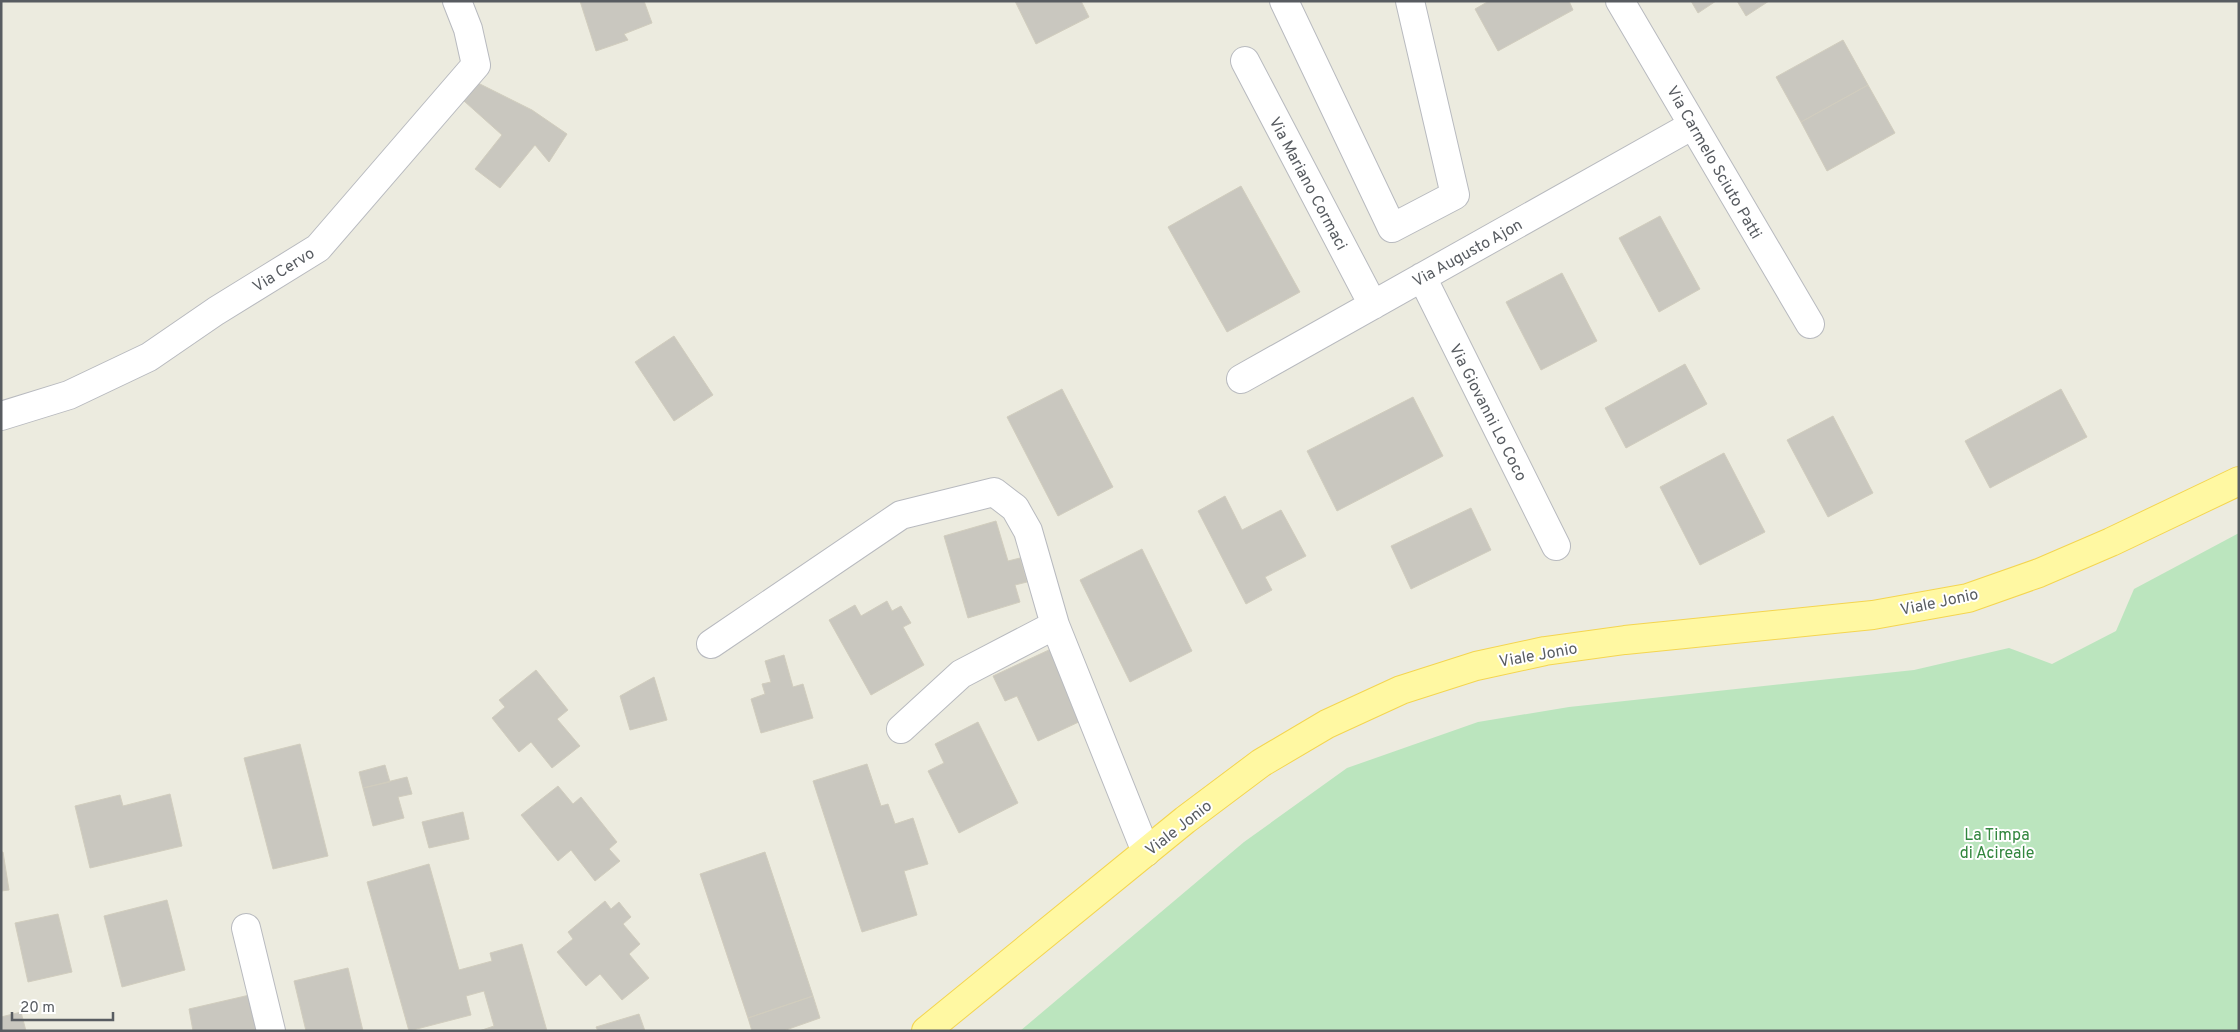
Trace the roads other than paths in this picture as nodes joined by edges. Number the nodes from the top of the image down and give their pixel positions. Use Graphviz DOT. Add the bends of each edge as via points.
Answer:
graph roads {
  1 [pos="457,1"];
  2 [pos="1284,1"];
  3 [pos="1410,1"];
  4 [pos="1620,1"];
  5 [pos="1245,61"];
  6 [pos="1693,125"];
  7 [pos="1422,277"];
  8 [pos="1373,305"];
  9 [pos="1810,324"];
  10 [pos="1241,379"];
  11 [pos="1,416"];
  12 [pos="2239,481"];
  13 [pos="1556,546"];
  14 [pos="1055,625"];
  15 [pos="711,644"];
  16 [pos="901,729"];
  17 [pos="1146,852"];
  18 [pos="246,928"];
  19 [pos="271,1031"];
  20 [pos="926,1031"];
  1 -- 11 [label="street, Via Cervo" via="468,29 476,65 318,248 149,357 69,395"];
  2 -- 3 [label="street" via="1392,228 1455,195"];
  4 -- 6 [label="street, Via Carmelo Sciuto Patti"];
  5 -- 8 [label="street, Via Mariano Cormaci"];
  6 -- 7 [label="street, Via Augusto Ajon"];
  6 -- 9 [label="street, Via Carmelo Sciuto Patti"];
  7 -- 8 [label="street, Via Augusto Ajon"];
  7 -- 13 [label="street, Via Giovanni Lo Coco"];
  8 -- 10 [label="street, Via Augusto Ajon"];
  12 -- 17 [label="main road, Viale Jonio" via="2111,542 2039,573 1968,598 1873,614 1545,651 1476,666 1401,690 1327,724 1261,763"];
  14 -- 15 [label="street" via="1028,531 1015,508 994,492 901,515"];
  14 -- 16 [label="street" via="961,674"];
  14 -- 17 [label="street"];
  17 -- 20 [label="main road, Viale Jonio"];
  18 -- 19 [label="street"];
}
